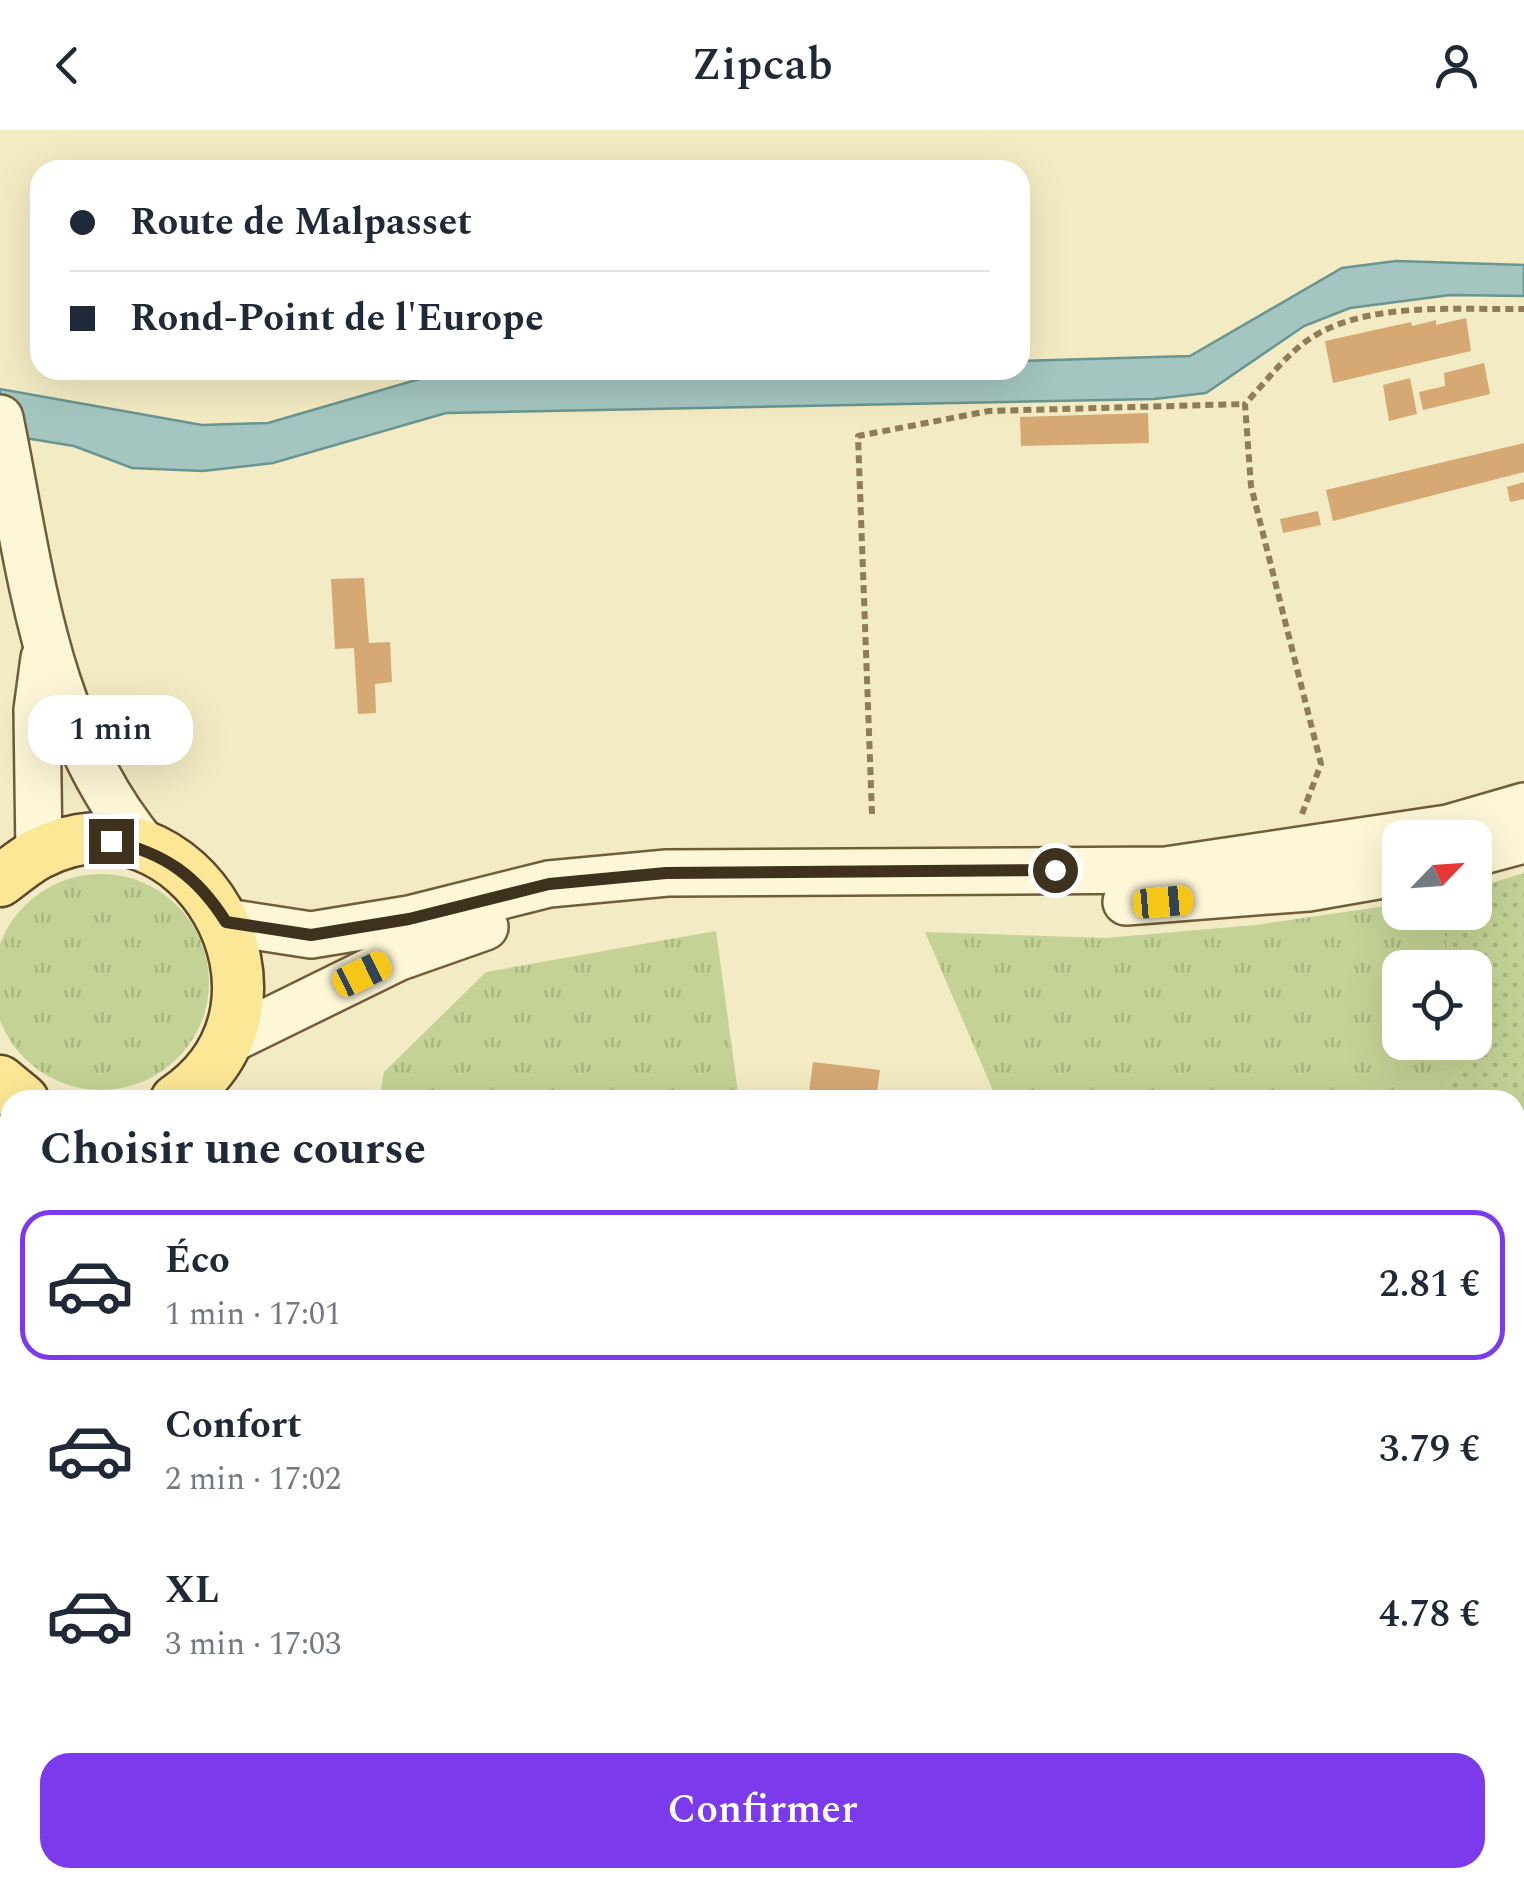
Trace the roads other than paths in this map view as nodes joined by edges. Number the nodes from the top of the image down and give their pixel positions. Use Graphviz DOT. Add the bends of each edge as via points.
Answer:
graph roads {
  1 [pos="2,430"];
  2 [pos="46,646"];
  3 [pos="1524,806"];
  4 [pos="1524,840"];
  5 [pos="1492,848"];
  6 [pos="147,849"];
  7 [pos="20,867"];
  8 [pos="1382,875"];
  9 [pos="870,884"];
  10 [pos="226,922"];
  11 [pos="226,1042"];
  12 [pos="187,1090"];
  1 -- 2 [label="main road"];
  2 -- 6 [label="main road" via="88,764 111,806"];
  2 -- 7 [label="main road"];
  3 -- 9 [label="main road" via="1448,828 1166,870"];
  4 -- 5 [label="main road"];
  6 -- 7 [label="main road" via="111,841 74,843"];
  6 -- 10 [label="main road" via="180,866"];
  8 -- 9 [label="main road" via="1163,902"];
  9 -- 10 [label="main road" via="666,873 549,884 311,935"];
  9 -- 11 [label="main road" via="562,910 479,928 397,958"];
  10 -- 11 [label="main road" via="238,1002"];
  11 -- 12 [label="main road"];
}
